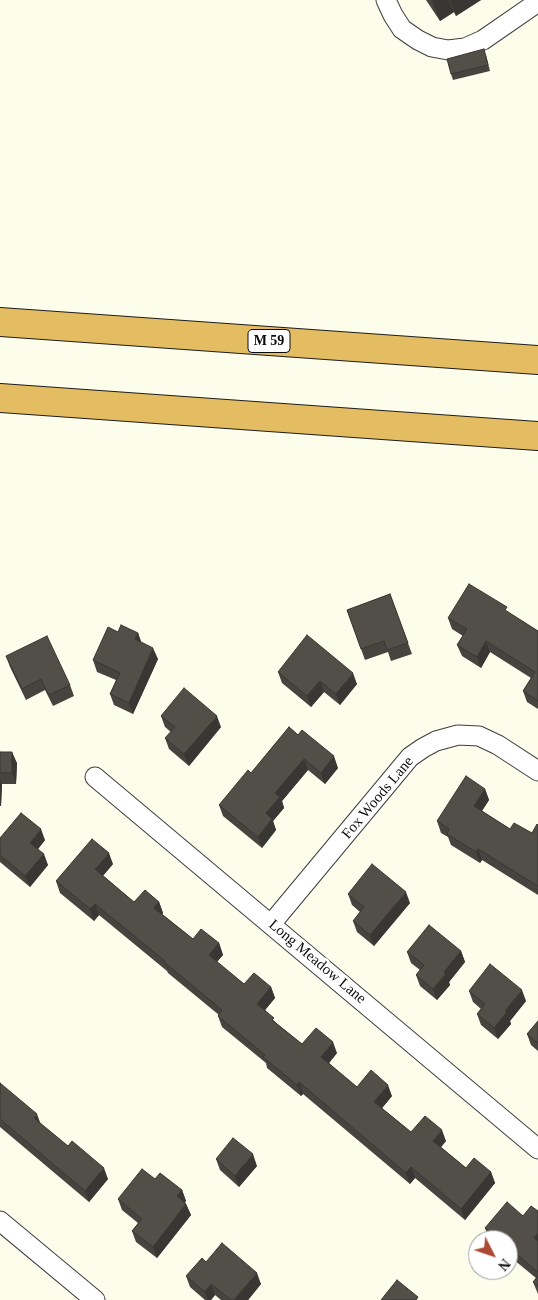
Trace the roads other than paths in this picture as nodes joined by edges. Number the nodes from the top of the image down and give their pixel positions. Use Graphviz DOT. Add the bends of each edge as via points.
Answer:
graph roads {
  1 [pos="386,0"];
  2 [pos="538,2"];
  3 [pos="0,322"];
  4 [pos="538,360"];
  5 [pos="0,398"];
  6 [pos="538,436"];
  7 [pos="538,771"];
  8 [pos="95,777"];
  9 [pos="271,924"];
  10 [pos="538,1149"];
  11 [pos="0,1220"];
  12 [pos="95,1300"];
  1 -- 2 [label="street" via="402,28 432,47 448,50 465,48 483,40"];
  3 -- 4 [label="highway, M 59"];
  5 -- 6 [label="highway"];
  7 -- 9 [label="street, Fox Woods Lane" via="480,736 458,735 423,748 410,757"];
  8 -- 9 [label="street, Long Meadow Lane"];
  9 -- 10 [label="street, Long Meadow Lane"];
  11 -- 12 [label="street"];
}
